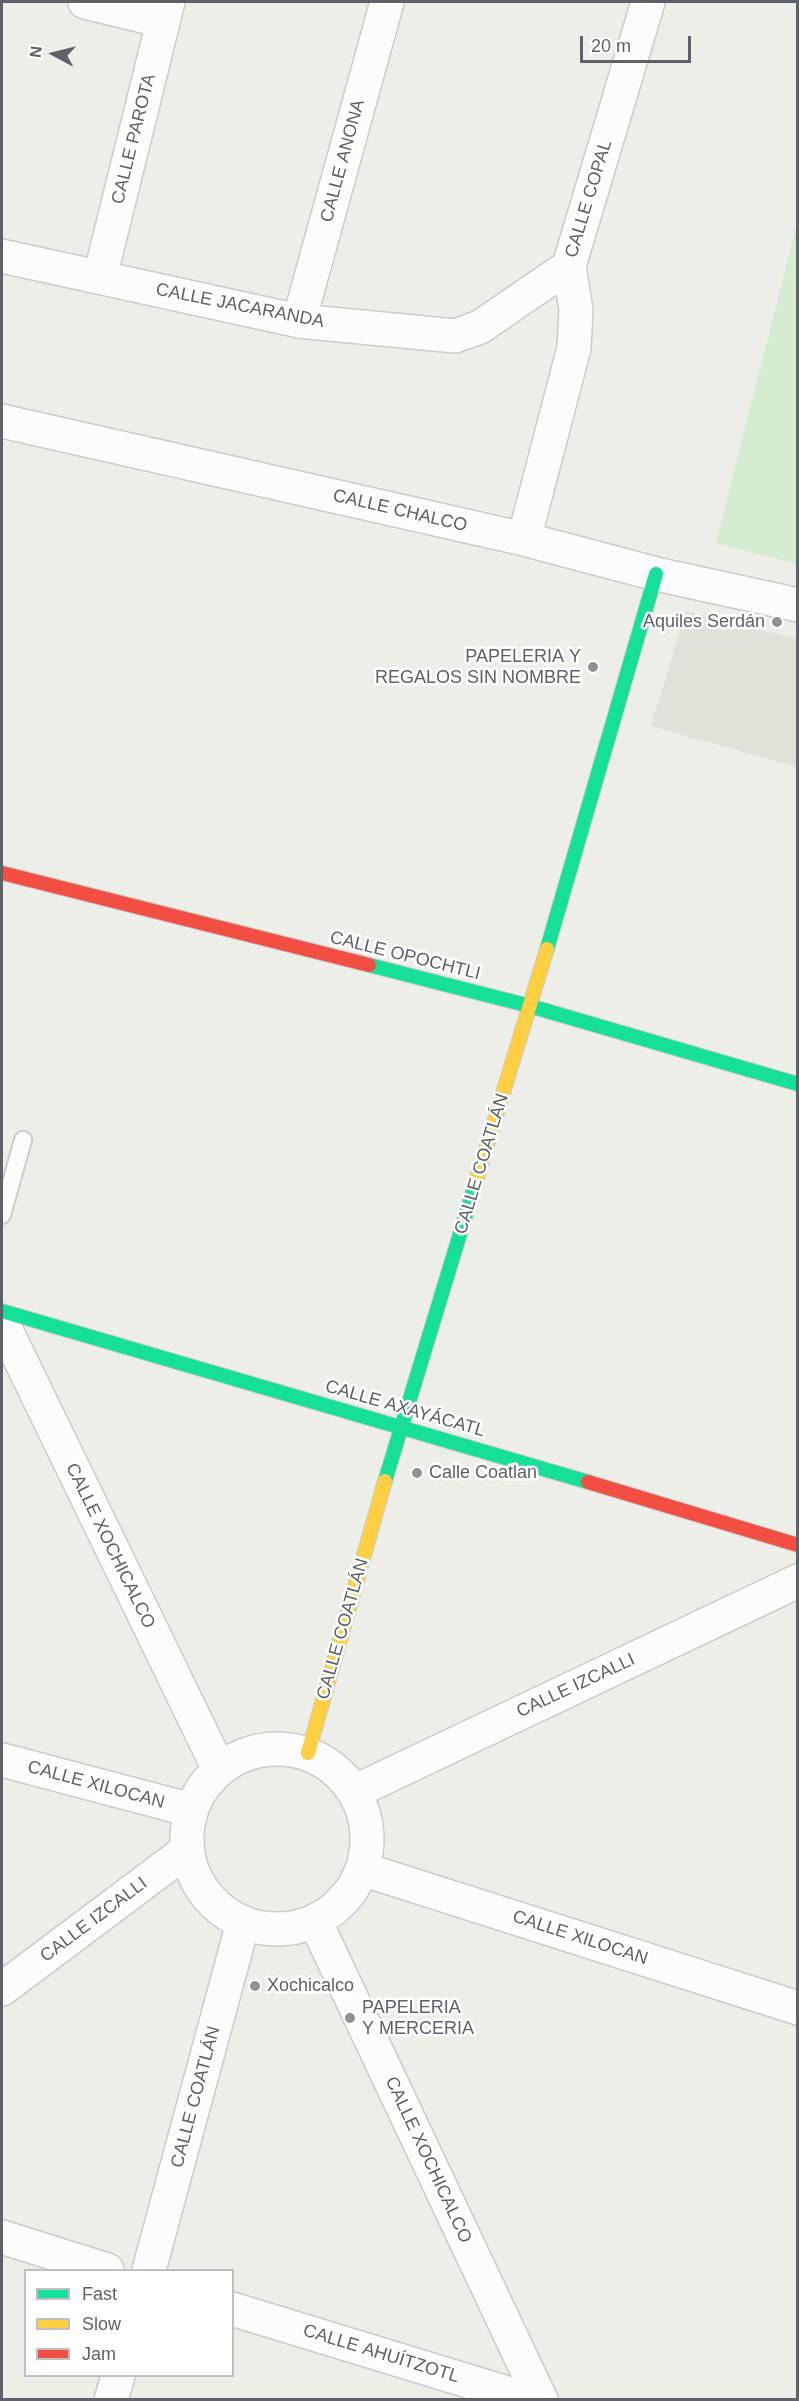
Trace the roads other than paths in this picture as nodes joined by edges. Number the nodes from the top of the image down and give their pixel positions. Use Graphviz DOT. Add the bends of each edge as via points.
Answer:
graph roads {
  1 [pos="85,2"];
  2 [pos="387,2"];
  3 [pos="648,2"];
  4 [pos="165,11"];
  5 [pos="2,256"];
  6 [pos="568,266"];
  7 [pos="100,277"];
  8 [pos="300,321"];
  9 [pos="2,421"];
  10 [pos="524,539"];
  11 [pos="656,574"];
  12 [pos="798,605"];
  13 [pos="2,873"];
  14 [pos="530,1006"];
  15 [pos="798,1084"];
  16 [pos="23,1140"];
  17 [pos="2,1215"];
  18 [pos="2,1311"];
  19 [pos="2,1322"];
  20 [pos="401,1426"];
  21 [pos="798,1545"];
  22 [pos="798,1581"];
  23 [pos="308,1753"];
  24 [pos="2,1760"];
  25 [pos="219,1769"];
  26 [pos="354,1792"];
  27 [pos="191,1810"];
  28 [pos="186,1851"];
  29 [pos="362,1869"];
  30 [pos="315,1922"];
  31 [pos="243,1923"];
  32 [pos="2,1989"];
  33 [pos="798,2008"];
  34 [pos="2,2237"];
  35 [pos="101,2269"];
  36 [pos="150,2269"];
  37 [pos="234,2310"];
  38 [pos="118,2377"];
  39 [pos="111,2400"];
  40 [pos="530,2400"];
  41 [pos="542,2400"];
  1 -- 4 [label="street"];
  2 -- 8 [label="street, CALLE ANONA"];
  3 -- 6 [label="street, CALLE COPAL"];
  4 -- 7 [label="street, CALLE PAROTA"];
  5 -- 7 [label="street, CALLE JACARANDA"];
  6 -- 8 [label="street, CALLE JACARANDA" via="480,327 455,336"];
  6 -- 10 [label="street, CALLE COPAL" via="576,310 574,348"];
  7 -- 8 [label="street, CALLE JACARANDA"];
  9 -- 10 [label="street, CALLE CHALCO"];
  10 -- 11 [label="street, CALLE CHALCO"];
  11 -- 12 [label="street, CALLE CHALCO"];
  11 -- 14 [label="street, CALLE COATLÁN"];
  13 -- 14 [label="street, CALLE OPOCHTLI"];
  14 -- 15 [label="street, CALLE OPOCHTLI"];
  14 -- 20 [label="street, CALLE COATLÁN"];
  16 -- 17 [label="lane"];
  18 -- 20 [label="street, CALLE AXAYÁCATL"];
  19 -- 25 [label="street, CALLE XOCHICALCO"];
  20 -- 21 [label="street, CALLE AXAYÁCATL"];
  20 -- 23 [label="street, CALLE COATLÁN"];
  22 -- 26 [label="street, CALLE IZCALLI"];
  23 -- 25 [label="street" via="281,1748 254,1751"];
  23 -- 26 [label="street" via="334,1769"];
  24 -- 27 [label="street, CALLE XILOCAN"];
  25 -- 27 [label="street" via="198,1794"];
  26 -- 29 [label="street" via="366,1824"];
  27 -- 28 [label="street"];
  28 -- 31 [label="street" via="201,1889 213,1904"];
  28 -- 32 [label="street, CALLE IZCALLI"];
  29 -- 30 [label="street" via="345,1898"];
  29 -- 33 [label="street, CALLE XILOCAN"];
  30 -- 31 [label="street" via="275,1930"];
  30 -- 41 [label="street, CALLE XOCHICALCO"];
  31 -- 36 [label="street, CALLE COATLÁN"];
  34 -- 35 [label="street"];
  37 -- 40 [label="street, CALLE AHUÍTZOTL"];
  38 -- 39 [label="street"];
}
